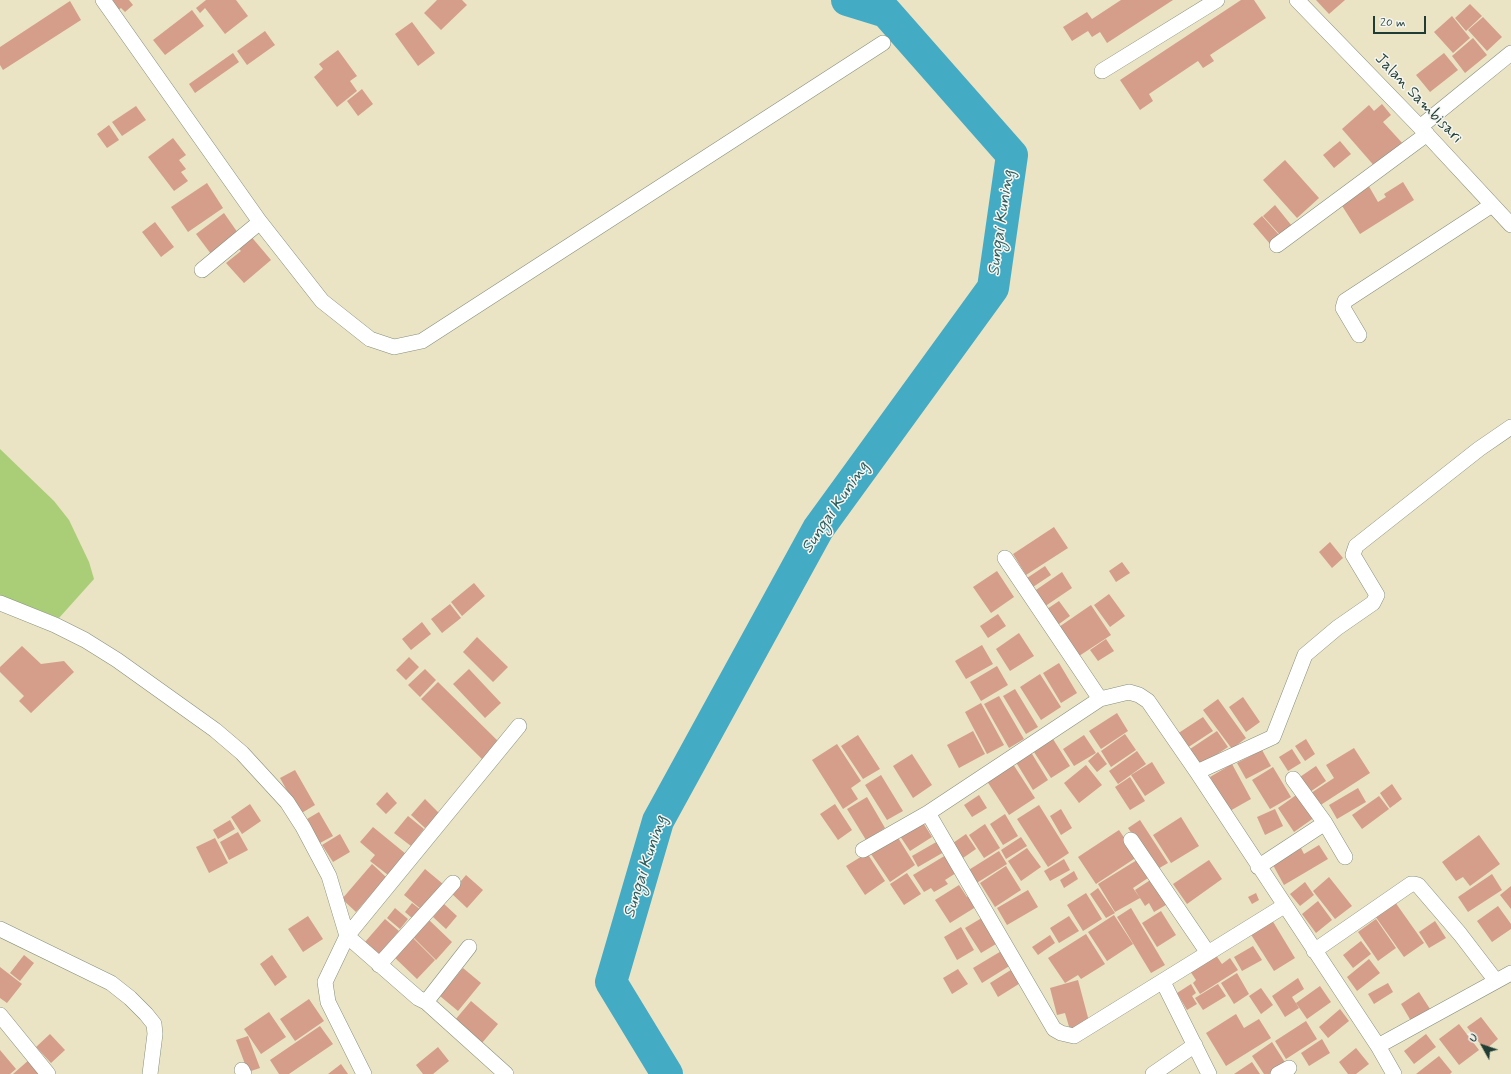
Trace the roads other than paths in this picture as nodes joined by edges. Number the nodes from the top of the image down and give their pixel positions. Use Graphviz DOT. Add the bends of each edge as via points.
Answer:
graph roads {
  1 [pos="103,0"];
  2 [pos="1217,0"];
  3 [pos="1297,0"];
  4 [pos="883,44"];
  5 [pos="1511,53"];
  6 [pos="1102,71"];
  7 [pos="1424,130"];
  8 [pos="1492,205"];
  9 [pos="260,222"];
  10 [pos="1511,225"];
  11 [pos="1277,245"];
  12 [pos="202,270"];
  13 [pos="1359,335"];
  14 [pos="1511,427"];
  15 [pos="1005,558"];
  16 [pos="0,603"];
  17 [pos="1100,698"];
  18 [pos="519,726"];
  19 [pos="1197,772"];
  20 [pos="1293,780"];
  21 [pos="928,813"];
  22 [pos="1325,823"];
  23 [pos="1131,840"];
  24 [pos="863,850"];
  25 [pos="1345,857"];
  26 [pos="1258,867"];
  27 [pos="453,883"];
  28 [pos="1284,906"];
  29 [pos="0,929"];
  30 [pos="347,936"];
  31 [pos="469,947"];
  32 [pos="1314,951"];
  33 [pos="1208,954"];
  34 [pos="379,965"];
  35 [pos="1511,973"];
  36 [pos="1496,981"];
  37 [pos="1163,982"];
  38 [pos="426,1002"];
  39 [pos="0,1015"];
  40 [pos="1195,1045"];
  41 [pos="1378,1046"];
  42 [pos="48,1074"];
  43 [pos="150,1074"];
  44 [pos="364,1074"];
  45 [pos="506,1074"];
  46 [pos="1153,1074"];
  47 [pos="1209,1074"];
  48 [pos="1394,1074"];
  1 -- 9 [label="street"];
  2 -- 6 [label="street"];
  3 -- 7 [label="street, Jalan Sambisari"];
  4 -- 9 [label="street" via="422,341 394,347 370,339 322,302"];
  5 -- 7 [label="street"];
  7 -- 8 [label="street, Jalan Sambisari"];
  7 -- 11 [label="street"];
  8 -- 10 [label="street, Jalan Sambisari"];
  8 -- 13 [label="street" via="1345,301 1343,308"];
  9 -- 12 [label="street"];
  14 -- 19 [label="street" via="1479,449 1356,546 1353,555 1375,592 1376,598 1373,603 1337,628 1305,655 1273,737"];
  15 -- 17 [label="street"];
  16 -- 30 [label="street" via="85,640 117,660 242,753 287,802 303,827 329,876"];
  17 -- 19 [label="street" via="1129,692 1148,701"];
  17 -- 21 [label="street"];
  18 -- 30 [label="street"];
  19 -- 26 [label="street"];
  20 -- 22 [label="street"];
  21 -- 24 [label="street"];
  21 -- 37 [label="street" via="1054,1028 1061,1034 1074,1036"];
  22 -- 25 [label="street"];
  22 -- 26 [label="street"];
  23 -- 33 [label="street"];
  26 -- 28 [label="street"];
  27 -- 34 [label="street"];
  28 -- 32 [label="street"];
  28 -- 33 [label="street"];
  29 -- 43 [label="street" via="111,983 130,998 154,1024"];
  30 -- 34 [label="street"];
  30 -- 44 [label="street" via="325,982 328,1002"];
  31 -- 38 [label="street"];
  32 -- 36 [label="street" via="1414,884 1418,885 1460,934"];
  32 -- 41 [label="street"];
  33 -- 37 [label="street"];
  34 -- 38 [label="street" via="411,993"];
  35 -- 36 [label="street"];
  36 -- 41 [label="street"];
  37 -- 40 [label="street"];
  38 -- 45 [label="street"];
  39 -- 42 [label="street"];
  40 -- 46 [label="street"];
  40 -- 47 [label="street"];
  41 -- 48 [label="street"];
}
